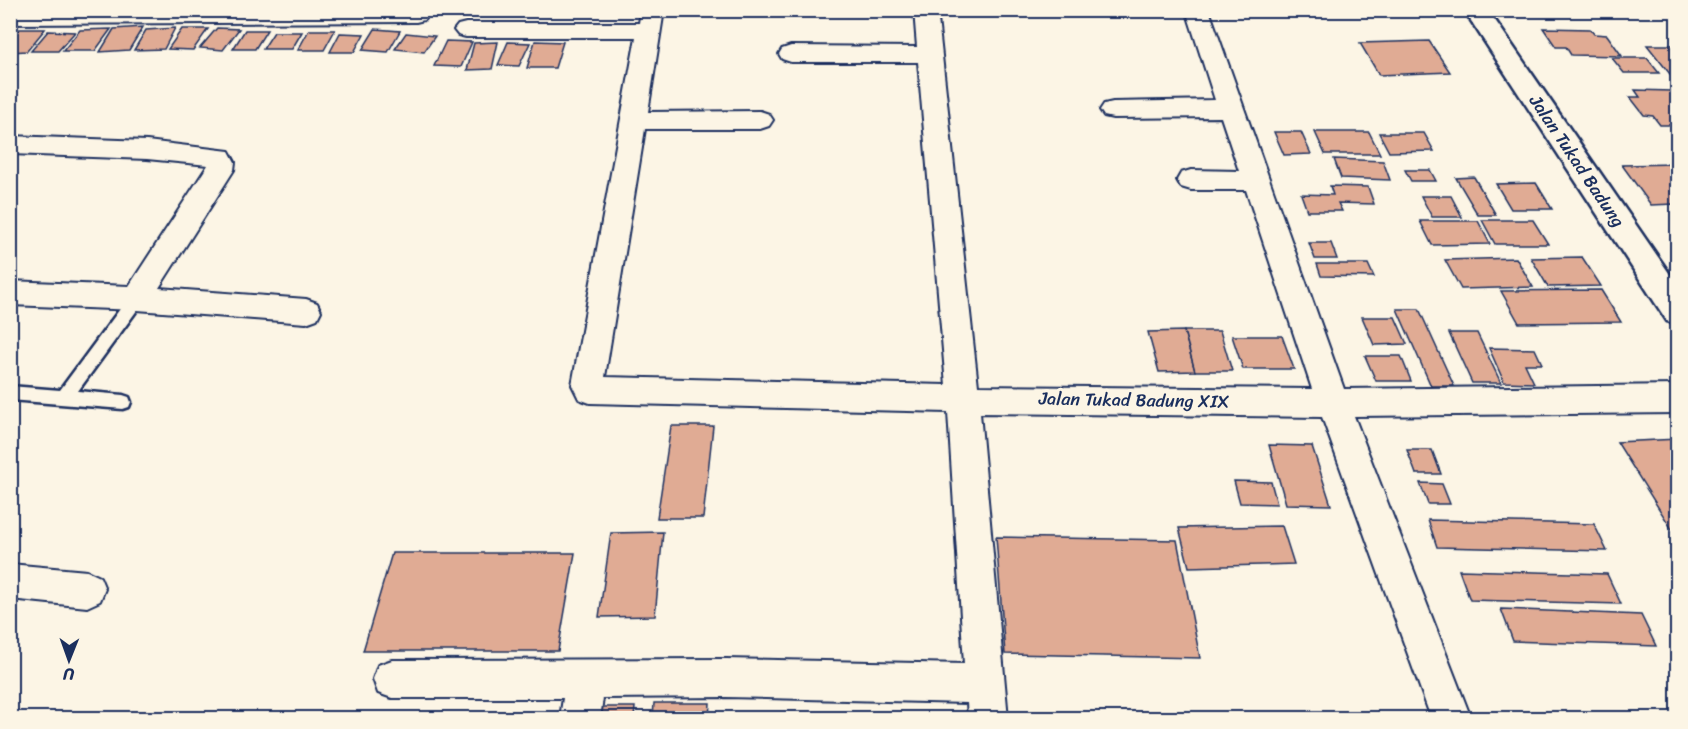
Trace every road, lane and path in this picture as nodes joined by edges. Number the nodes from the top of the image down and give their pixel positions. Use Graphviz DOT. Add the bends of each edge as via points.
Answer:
graph roads {
  1 [pos="925,10"];
  2 [pos="1197,10"];
  3 [pos="1476,10"];
  4 [pos="328,13"];
  5 [pos="416,15"];
  6 [pos="10,17"];
  7 [pos="651,20"];
  8 [pos="466,30"];
  9 [pos="791,54"];
  10 [pos="929,55"];
  11 [pos="1231,108"];
  12 [pos="1113,110"];
  13 [pos="760,120"];
  14 [pos="633,121"];
  15 [pos="10,145"];
  16 [pos="1191,180"];
  17 [pos="1256,181"];
  18 [pos="10,293"];
  19 [pos="137,298"];
  20 [pos="306,311"];
  21 [pos="1677,312"];
  22 [pos="10,393"];
  23 [pos="64,397"];
  24 [pos="963,399"];
  25 [pos="1677,399"];
  26 [pos="123,402"];
  27 [pos="1333,403"];
  28 [pos="10,580"];
  29 [pos="87,589"];
  30 [pos="392,678"];
  31 [pos="586,679"];
  32 [pos="986,701"];
  33 [pos="580,718"];
  34 [pos="1452,718"];
  1 -- 10 [label="street"];
  2 -- 11 [label="street"];
  3 -- 21 [label="street, Jalan Tukad Badung"];
  4 -- 5 [label="street"];
  4 -- 6 [label="street"];
  7 -- 8 [label="street"];
  7 -- 14 [label="street"];
  9 -- 10 [label="street"];
  10 -- 24 [label="street"];
  11 -- 12 [label="street"];
  11 -- 17 [label="street"];
  13 -- 14 [label="street"];
  14 -- 24 [label="street, Jalan Tukad Badung XIX" via="590,390"];
  15 -- 19 [label="street" via="220,157 221,170"];
  16 -- 17 [label="street"];
  17 -- 27 [label="street"];
  18 -- 19 [label="street"];
  19 -- 20 [label="street"];
  19 -- 23 [label="lane"];
  22 -- 23 [label="lane"];
  23 -- 26 [label="lane"];
  24 -- 27 [label="street, Jalan Tukad Badung XIX"];
  24 -- 32 [label="street"];
  25 -- 27 [label="street, Jalan Tukad Badung XIX"];
  27 -- 34 [label="street"];
  28 -- 29 [label="street"];
  30 -- 31 [label="street"];
  31 -- 32 [label="street" via="726,678"];
  31 -- 33 [label="street"];
}
